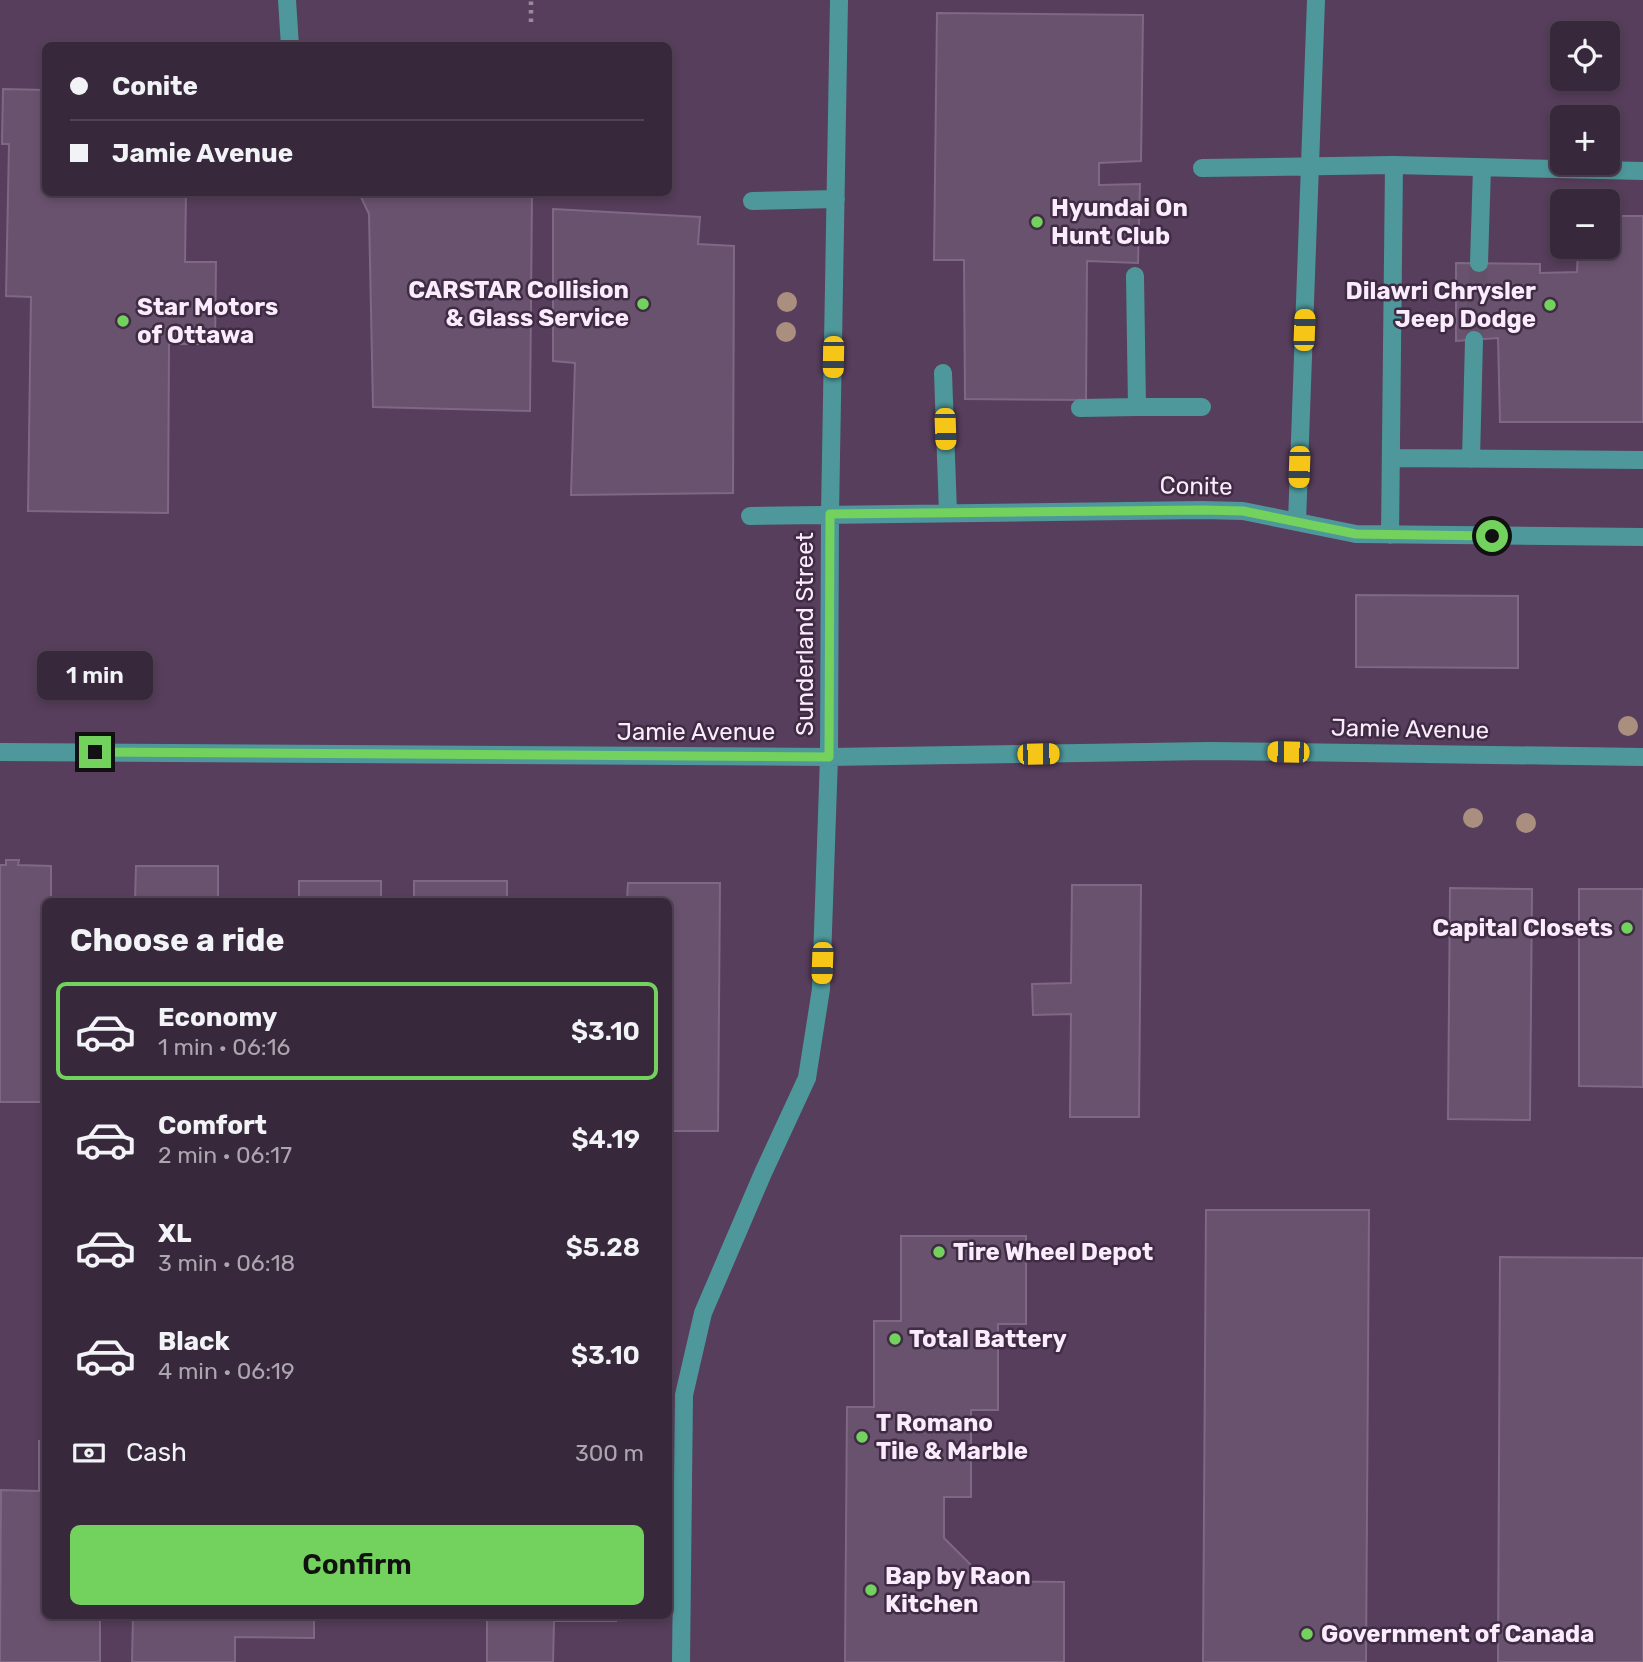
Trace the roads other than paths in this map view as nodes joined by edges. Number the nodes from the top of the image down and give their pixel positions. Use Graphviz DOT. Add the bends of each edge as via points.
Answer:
graph roads {
  1 [pos="287,0"];
  2 [pos="839,0"];
  3 [pos="1316,0"];
  4 [pos="290,42"];
  5 [pos="1310,165"];
  6 [pos="1394,165"];
  7 [pos="1202,168"];
  8 [pos="1482,168"];
  9 [pos="1643,171"];
  10 [pos="836,199"];
  11 [pos="752,201"];
  12 [pos="1479,263"];
  13 [pos="1135,276"];
  14 [pos="1474,340"];
  15 [pos="943,373"];
  16 [pos="1137,407"];
  17 [pos="1202,407"];
  18 [pos="1080,408"];
  19 [pos="1393,458"];
  20 [pos="1471,459"];
  21 [pos="1643,460"];
  22 [pos="948,513"];
  23 [pos="830,514"];
  24 [pos="750,516"];
  25 [pos="1297,522"];
  26 [pos="1390,535"];
  27 [pos="1643,537"];
  28 [pos="0,752"];
  29 [pos="829,757"];
  30 [pos="1643,757"];
  31 [pos="681,1662"];
  1 -- 4 [label="street"];
  2 -- 10 [label="street, Sunderland Street"];
  3 -- 5 [label="street"];
  5 -- 6 [label="street"];
  5 -- 7 [label="street"];
  5 -- 25 [label="street"];
  6 -- 8 [label="street"];
  6 -- 19 [label="street"];
  8 -- 9 [label="street"];
  8 -- 12 [label="street"];
  10 -- 11 [label="street"];
  10 -- 23 [label="street, Sunderland Street"];
  13 -- 16 [label="street"];
  14 -- 20 [label="street"];
  15 -- 22 [label="street"];
  16 -- 17 [label="street"];
  16 -- 18 [label="street"];
  19 -- 20 [label="street"];
  19 -- 26 [label="street"];
  20 -- 21 [label="street"];
  22 -- 23 [label="street, Conite"];
  22 -- 25 [label="street, Conite" via="1243,511"];
  23 -- 24 [label="street, Conite"];
  23 -- 29 [label="street, Sunderland Street"];
  25 -- 26 [label="street, Conite" via="1356,534"];
  26 -- 27 [label="street, Conite"];
  28 -- 29 [label="street, Jamie Avenue"];
  29 -- 30 [label="street, Jamie Avenue" via="1210,751"];
  29 -- 31 [label="street, Sunderland Street" via="821,989 807,1078 703,1313 684,1395"];
}
